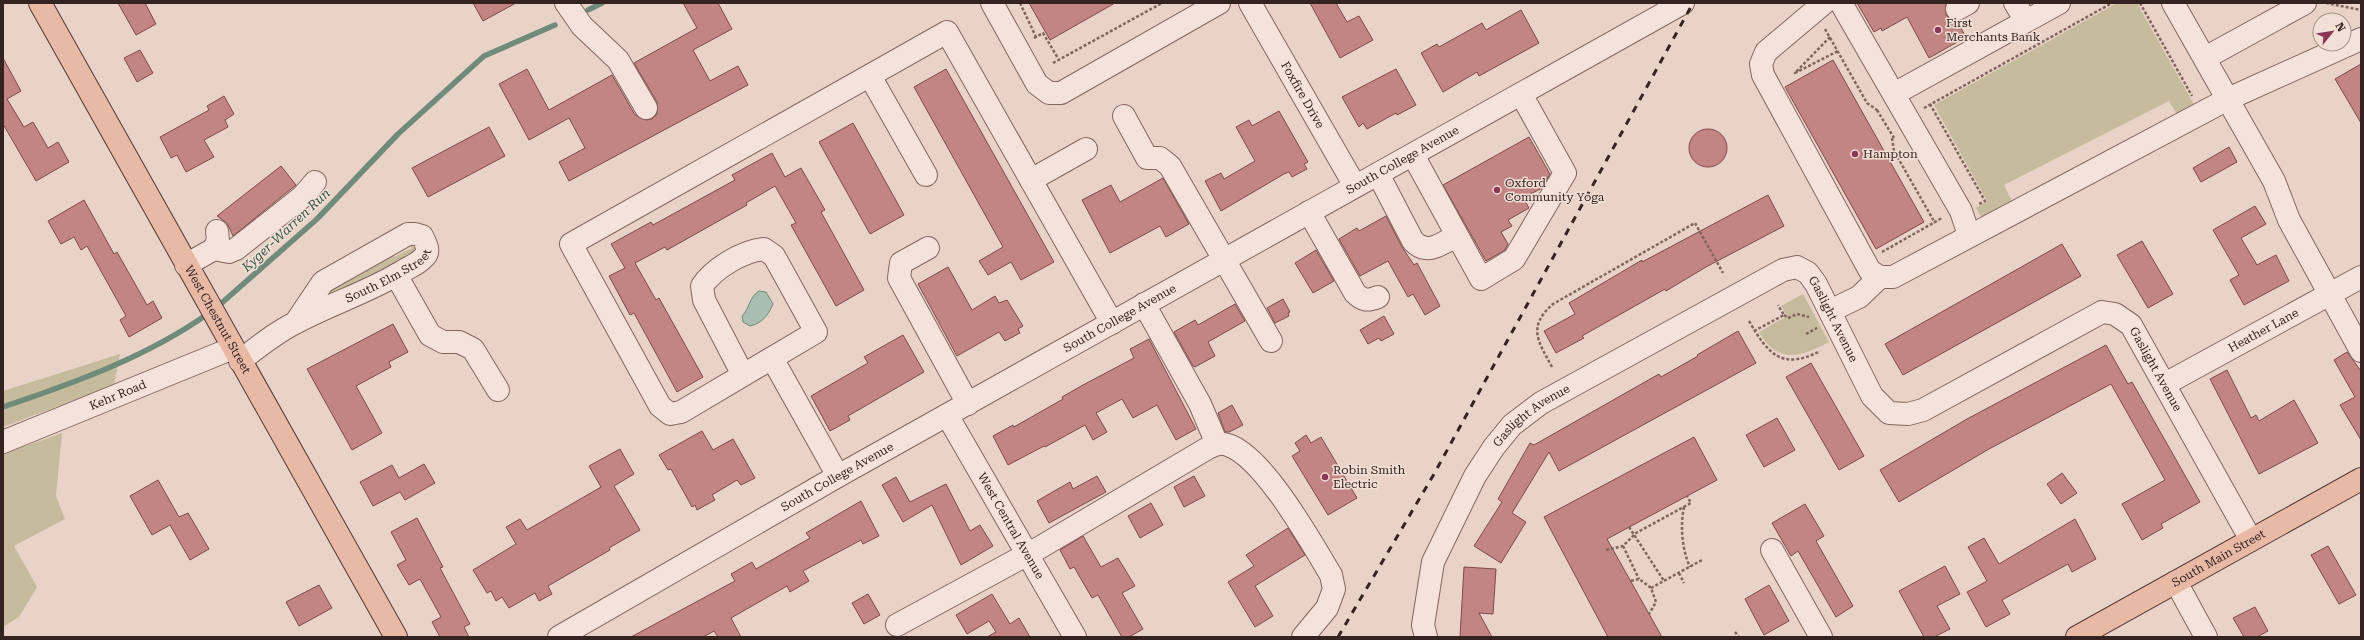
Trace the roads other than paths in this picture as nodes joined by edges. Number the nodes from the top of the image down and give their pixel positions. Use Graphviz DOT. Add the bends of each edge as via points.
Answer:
graph roads {
  1 [pos="40,3"];
  2 [pos="566,3"];
  3 [pos="992,3"];
  4 [pos="1219,3"];
  5 [pos="1250,3"];
  6 [pos="1683,3"];
  7 [pos="1824,3"];
  8 [pos="1841,3"];
  9 [pos="2059,3"];
  10 [pos="2172,3"];
  11 [pos="2305,3"];
  12 [pos="2020,12"];
  13 [pos="2361,39"];
  14 [pos="2205,58"];
  15 [pos="870,76"];
  16 [pos="1521,94"];
  17 [pos="1894,94"];
  18 [pos="2228,98"];
  19 [pos="646,108"];
  20 [pos="1124,116"];
  21 [pos="1086,149"];
  22 [pos="1413,155"];
  23 [pos="1378,174"];
  24 [pos="926,175"];
  25 [pos="1031,180"];
  26 [pos="316,182"];
  27 [pos="1355,186"];
  28 [pos="1309,212"];
  29 [pos="1969,235"];
  30 [pos="1456,236"];
  31 [pos="928,248"];
  32 [pos="1224,260"];
  33 [pos="186,265"];
  34 [pos="396,275"];
  35 [pos="1880,277"];
  36 [pos="2361,277"];
  37 [pos="2330,294"];
  38 [pos="1378,297"];
  39 [pos="1144,304"];
  40 [pos="1820,321"];
  41 [pos="296,322"];
  42 [pos="1112,323"];
  43 [pos="1271,341"];
  44 [pos="2361,351"];
  45 [pos="237,355"];
  46 [pos="772,358"];
  47 [pos="743,375"];
  48 [pos="2165,384"];
  49 [pos="498,390"];
  50 [pos="968,404"];
  51 [pos="947,415"];
  52 [pos="3,442"];
  53 [pos="1217,444"];
  54 [pos="838,476"];
  55 [pos="2361,479"];
  56 [pos="2251,540"];
  57 [pos="1772,550"];
  58 [pos="1027,554"];
  59 [pos="2176,582"];
  60 [pos="897,625"];
  61 [pos="396,637"];
  62 [pos="558,637"];
  63 [pos="1075,637"];
  64 [pos="1303,637"];
  65 [pos="1426,637"];
  66 [pos="1821,637"];
  67 [pos="2077,637"];
  68 [pos="2206,637"];
  1 -- 33 [label="main road, West Chestnut Street"];
  2 -- 19 [label="street" via="582,26 618,60"];
  3 -- 4 [label="street" via="1037,84 1049,93 1061,92"];
  5 -- 27 [label="street, Foxfire Drive"];
  6 -- 16 [label="street, South College Avenue"];
  7 -- 35 [label="street" via="1766,52 1761,64 1762,76 1870,271"];
  8 -- 17 [label="street"];
  9 -- 12 [label="street"];
  10 -- 14 [label="street"];
  11 -- 14 [label="street"];
  12 -- 17 [label="street"];
  13 -- 18 [label="street"];
  14 -- 18 [label="street"];
  15 -- 24 [label="street"];
  15 -- 25 [label="street" via="947,32"];
  15 -- 47 [label="street" via="571,244 660,406 670,414 681,412"];
  16 -- 22 [label="street, South College Avenue"];
  16 -- 30 [label="street" via="1565,173 1514,259 1481,279"];
  17 -- 29 [label="street" via="1961,211"];
  18 -- 29 [label="street"];
  18 -- 37 [label="street" via="2274,181 2289,220"];
  20 -- 32 [label="street" via="1147,158 1160,158 1170,166"];
  21 -- 25 [label="street"];
  22 -- 23 [label="street, South College Avenue"];
  22 -- 30 [label="street"];
  23 -- 27 [label="street, South College Avenue"];
  23 -- 30 [label="street" via="1418,246 1431,248"];
  25 -- 42 [label="street"];
  26 -- 33 [label="street" via="302,197 236,249 229,252 216,240"];
  27 -- 28 [label="street, South College Avenue"];
  28 -- 32 [label="street, South College Avenue"];
  28 -- 38 [label="street" via="1355,293 1361,299 1370,300"];
  29 -- 35 [label="street" via="1893,277"];
  31 -- 50 [label="street" via="901,263 899,278"];
  32 -- 39 [label="street, South College Avenue"];
  32 -- 43 [label="street"];
  33 -- 45 [label="main road, West Chestnut Street"];
  34 -- 41 [label="street, South Elm Street" via="336,306"];
  34 -- 41 [label="street, South Elm Street" via="424,258 427,245 422,236 408,234 323,282"];
  34 -- 49 [label="street" via="430,335 443,342 458,342 473,349"];
  35 -- 40 [label="street" via="1859,297"];
  36 -- 37 [label="street, Heather Lane"];
  37 -- 44 [label="street"];
  37 -- 48 [label="street, Heather Lane"];
  39 -- 42 [label="street, South College Avenue"];
  39 -- 53 [label="street" via="1200,404"];
  40 -- 48 [label="street, Gaslight Avenue" via="1845,337 1855,365 1872,396 1889,413 1908,414 1923,410 2102,312 2115,314 2131,326"];
  40 -- 65 [label="street, Gaslight Avenue" via="1808,273 1797,267 1783,270 1541,403 1512,425 1475,476 1433,562 1423,625"];
  41 -- 45 [label="street, South Elm Street"];
  42 -- 50 [label="street, South College Avenue"];
  45 -- 52 [label="street, Kehr Road"];
  45 -- 61 [label="main road, West Chestnut Street"];
  46 -- 47 [label="street"];
  46 -- 47 [label="street" via="816,332 774,256 764,249 752,250 709,275 702,286 704,300"];
  46 -- 54 [label="street"];
  48 -- 56 [label="street, Gaslight Avenue"];
  50 -- 51 [label="street, South College Avenue"];
  51 -- 54 [label="street, South College Avenue"];
  51 -- 58 [label="street, West Central Avenue"];
  53 -- 58 [label="street"];
  53 -- 64 [label="street" via="1226,444 1244,453 1278,490 1331,575 1334,589 1327,608"];
  54 -- 62 [label="street, South College Avenue"];
  55 -- 56 [label="main road, South Main Street"];
  56 -- 59 [label="main road, South Main Street"];
  57 -- 66 [label="street"];
  58 -- 60 [label="street"];
  58 -- 63 [label="street, West Central Avenue"];
  59 -- 67 [label="main road, South Main Street"];
  59 -- 68 [label="street"];
}
